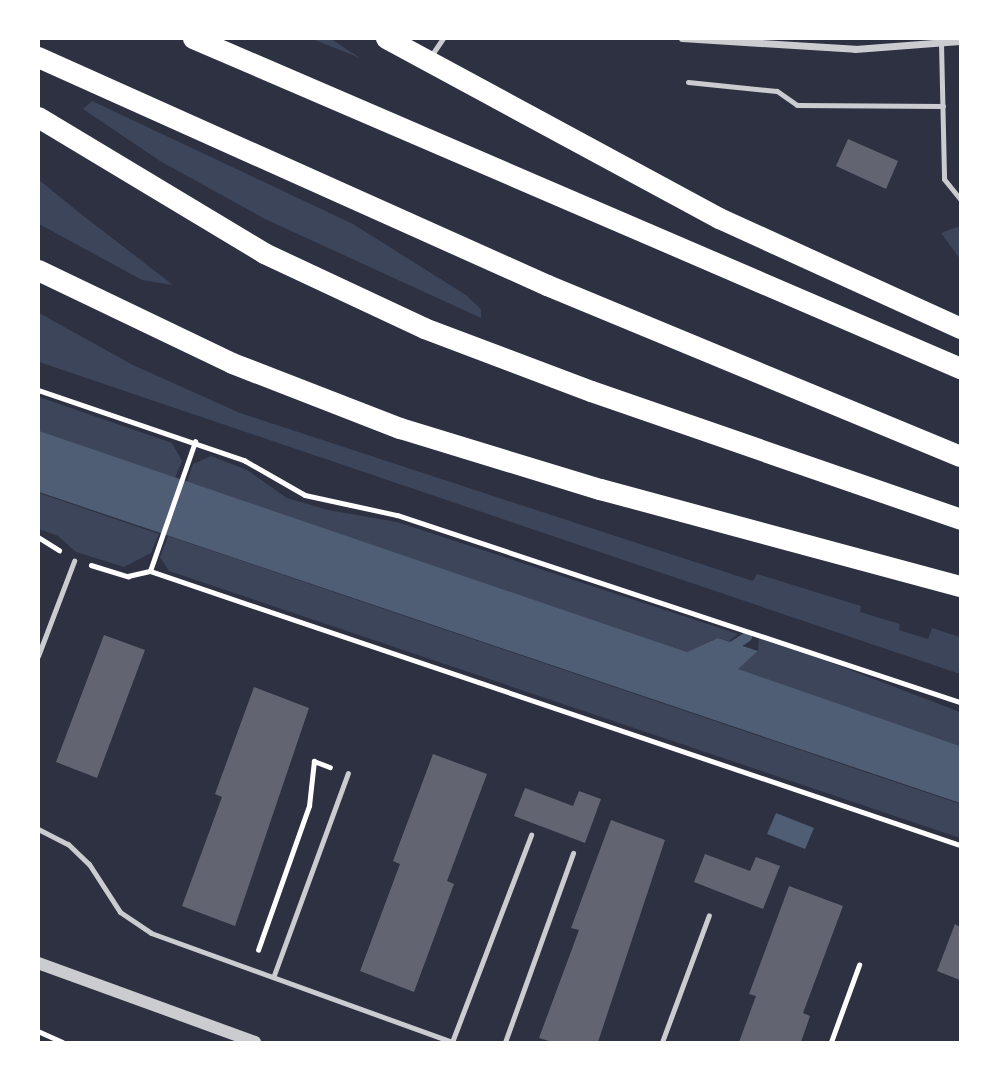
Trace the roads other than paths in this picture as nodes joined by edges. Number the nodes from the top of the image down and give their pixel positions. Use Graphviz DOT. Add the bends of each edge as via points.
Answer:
graph roads {
  1 [pos="193,38"];
  2 [pos="386,38"];
  3 [pos="443,38"];
  4 [pos="682,38"];
  5 [pos="961,41"];
  6 [pos="942,43"];
  7 [pos="38,57"];
  8 [pos="426,62"];
  9 [pos="688,82"];
  10 [pos="943,106"];
  11 [pos="38,117"];
  12 [pos="961,199"];
  13 [pos="38,270"];
  14 [pos="961,328"];
  15 [pos="961,368"];
  16 [pos="961,456"];
  17 [pos="961,519"];
  18 [pos="75,561"];
  19 [pos="961,586"];
  20 [pos="38,656"];
  21 [pos="348,773"];
  22 [pos="38,829"];
  23 [pos="531,835"];
  24 [pos="573,853"];
  25 [pos="709,915"];
  26 [pos="38,963"];
  27 [pos="274,975"];
  28 [pos="255,1042"];
  29 [pos="452,1042"];
  30 [pos="505,1042"];
  31 [pos="662,1042"];
  1 -- 15 [label="highway"];
  2 -- 8 [label="highway"];
  3 -- 8 [label="lane"];
  4 -- 6 [label="street" via="856,49"];
  5 -- 6 [label="street"];
  6 -- 10 [label="lane"];
  7 -- 16 [label="highway" via="547,285"];
  8 -- 14 [label="highway" via="719,218"];
  9 -- 10 [label="lane" via="777,91 797,104"];
  10 -- 12 [label="lane" via="944,179"];
  11 -- 17 [label="highway" via="264,253 424,328 638,408"];
  13 -- 19 [label="highway" via="232,363 400,428 600,489"];
  18 -- 20 [label="lane"];
  21 -- 27 [label="lane"];
  22 -- 27 [label="lane" via="68,844 89,864 120,912 151,933"];
  23 -- 29 [label="lane"];
  24 -- 30 [label="lane"];
  25 -- 31 [label="lane"];
  26 -- 28 [label="street"];
  27 -- 29 [label="lane"];
}
